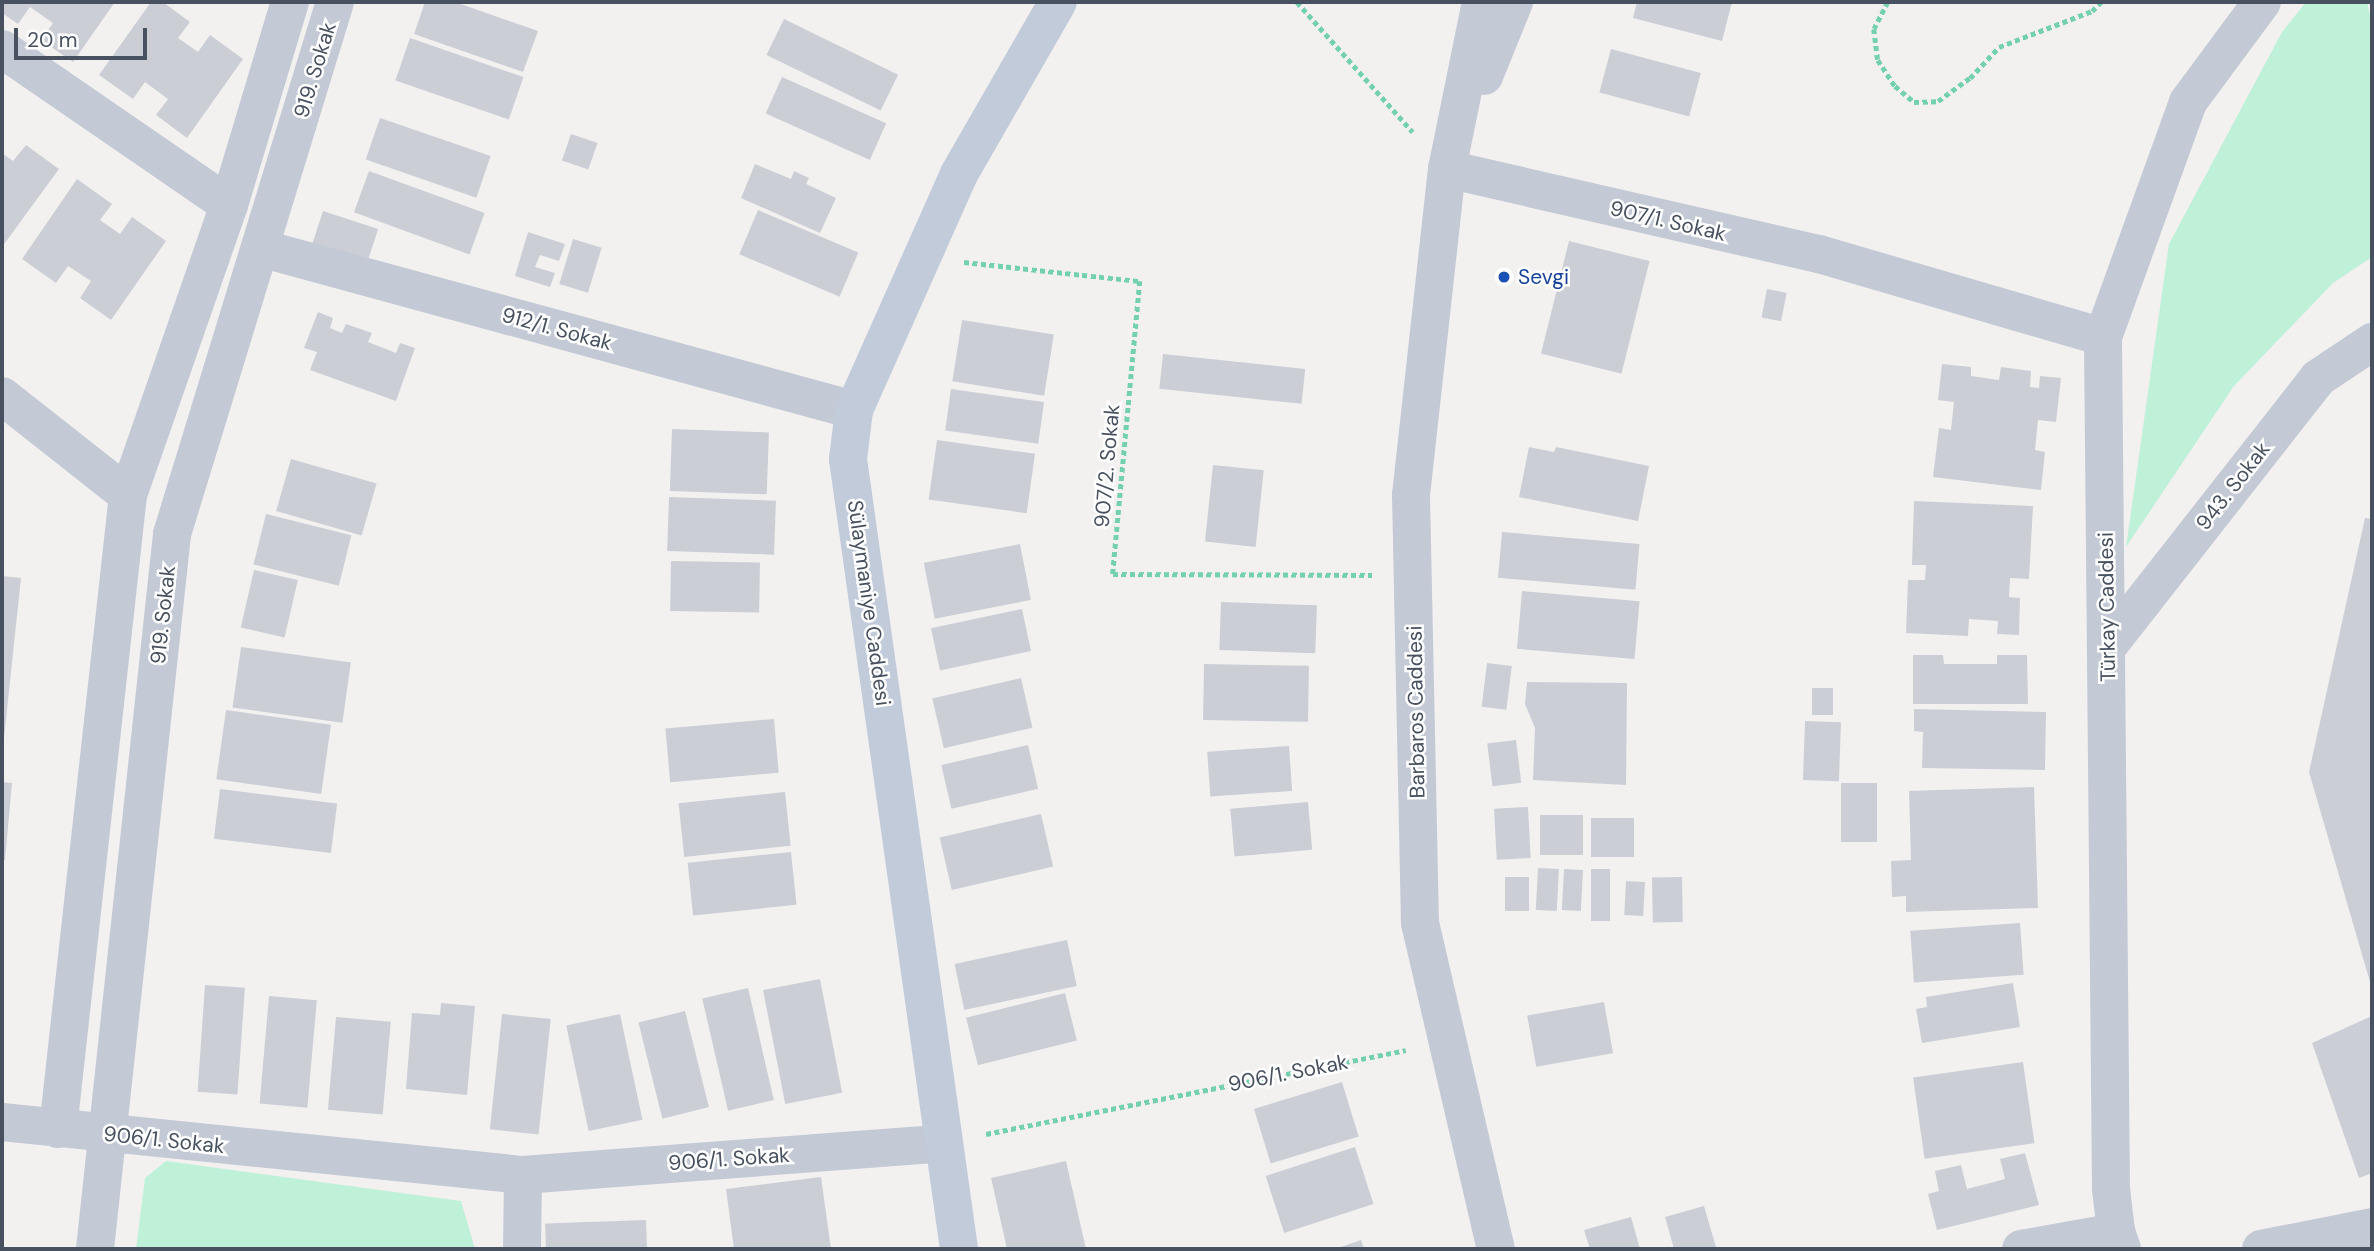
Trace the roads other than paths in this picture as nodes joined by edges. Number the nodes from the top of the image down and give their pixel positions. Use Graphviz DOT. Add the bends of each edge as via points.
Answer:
graph roads {
  1 [pos="290,2"];
  2 [pos="335,2"];
  3 [pos="1058,2"];
  4 [pos="1481,2"];
  5 [pos="1514,2"];
  6 [pos="2262,2"];
  7 [pos="2,49"];
  8 [pos="1447,169"];
  9 [pos="229,205"];
  10 [pos="260,248"];
  11 [pos="2103,337"];
  12 [pos="2372,342"];
  13 [pos="2,396"];
  14 [pos="853,410"];
  15 [pos="128,495"];
  16 [pos="2108,646"];
  17 [pos="2,1122"];
  18 [pos="58,1129"];
  19 [pos="107,1135"];
  20 [pos="944,1143"];
  21 [pos="523,1175"];
  22 [pos="2372,1227"];
  23 [pos="2119,1241"];
  24 [pos="94,1249"];
  25 [pos="522,1249"];
  26 [pos="959,1249"];
  27 [pos="1496,1249"];
  28 [pos="2021,1249"];
  29 [pos="2261,1249"];
  1 -- 9 [label="street, 919. Sokak"];
  2 -- 10 [label="street, 919. Sokak"];
  3 -- 14 [label="main road, Sülaymaniye Caddesi" via="959,174"];
  4 -- 8 [label="street, Barbaros Caddesi"];
  5 -- 8 [label="street, Barbaros Caddesi"];
  6 -- 11 [label="street, Türkay Caddesi" via="2188,102"];
  7 -- 9 [label="street"];
  8 -- 11 [label="street, 907/1. Sokak" via="1819,254"];
  8 -- 27 [label="street, Barbaros Caddesi" via="1411,495 1420,923"];
  9 -- 15 [label="street, 919. Sokak"];
  10 -- 14 [label="street, 912/1. Sokak"];
  10 -- 19 [label="street, 919. Sokak" via="172,534"];
  11 -- 16 [label="street, Türkay Caddesi"];
  12 -- 16 [label="street, 943. Sokak" via="2318,378"];
  13 -- 15 [label="street"];
  14 -- 20 [label="main road, Sülaymaniye Caddesi" via="848,459"];
  15 -- 18 [label="street, 919. Sokak"];
  16 -- 23 [label="street, Türkay Caddesi" via="2111,1175"];
  17 -- 18 [label="street, 906/1. Sokak"];
  18 -- 19 [label="street, 906/1. Sokak"];
  19 -- 21 [label="street, 906/1. Sokak"];
  19 -- 24 [label="street, 919. Sokak"];
  20 -- 21 [label="street, 906/1. Sokak"];
  20 -- 26 [label="main road, Sülaymaniye Caddesi"];
  21 -- 25 [label="street"];
  22 -- 29 [label="street"];
  23 -- 28 [label="street"];
}
